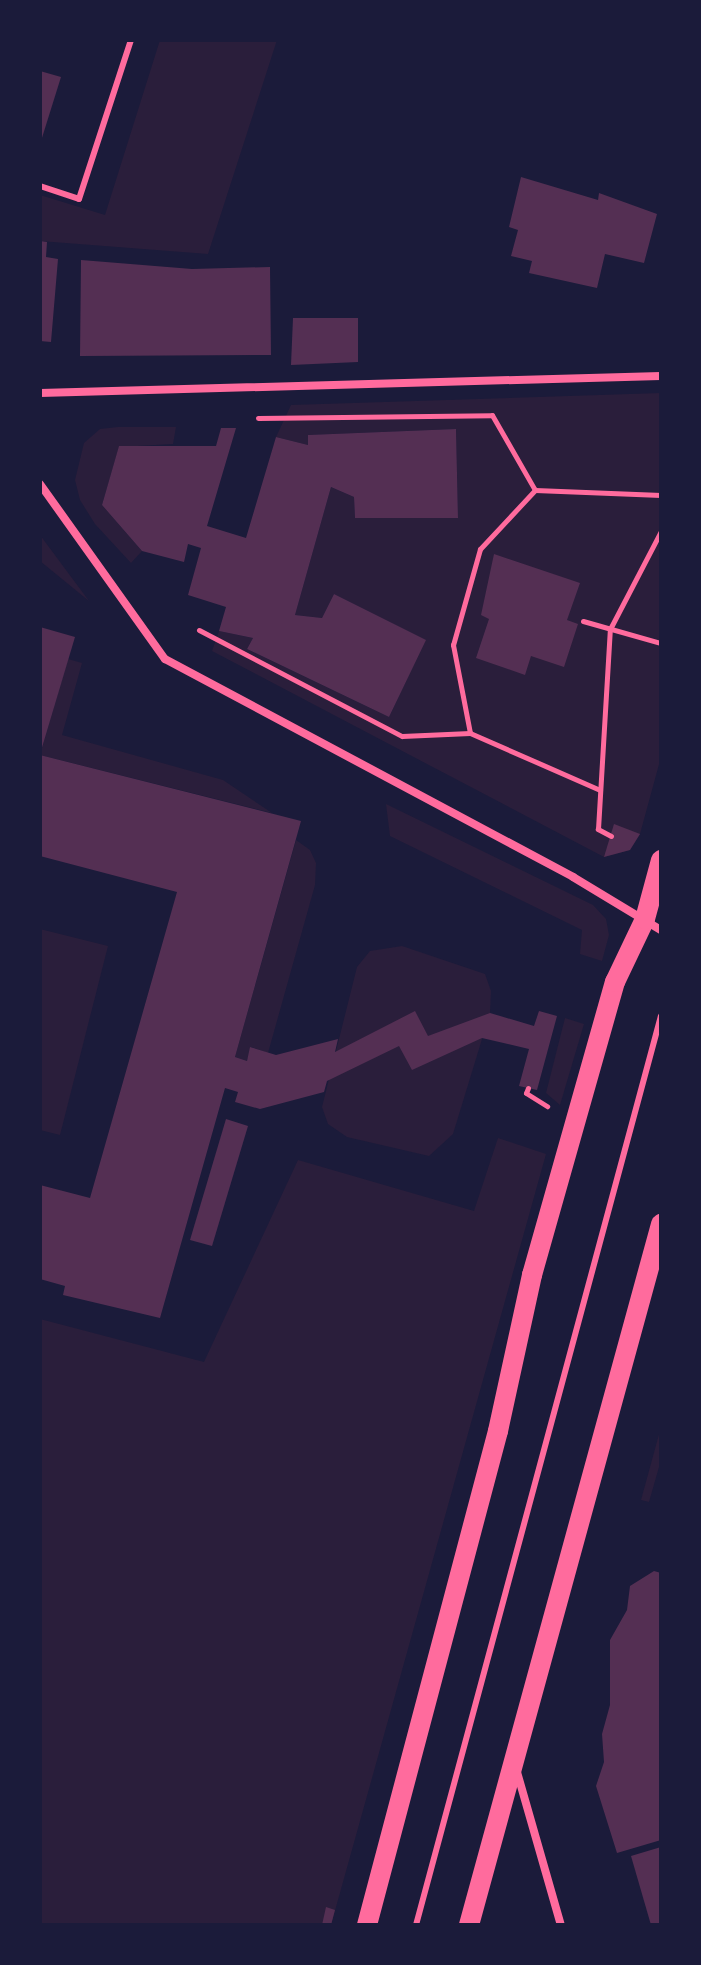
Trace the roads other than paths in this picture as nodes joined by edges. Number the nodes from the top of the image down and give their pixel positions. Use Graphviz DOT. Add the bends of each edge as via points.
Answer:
graph roads {
  1 [pos="131,40"];
  2 [pos="40,186"];
  3 [pos="661,376"];
  4 [pos="40,393"];
  5 [pos="40,484"];
  6 [pos="661,860"];
  7 [pos="653,924"];
  8 [pos="661,1016"];
  9 [pos="661,1224"];
  10 [pos="514,1763"];
  11 [pos="367,1925"];
  12 [pos="416,1925"];
  13 [pos="469,1925"];
  14 [pos="561,1925"];
  1 -- 2 [label="lane" via="79,199"];
  3 -- 4 [label="street"];
  5 -- 7 [label="street" via="165,659"];
  6 -- 7 [label="main road"];
  7 -- 11 [label="main road" via="615,982 532,1275 498,1431"];
  8 -- 12 [label="lane"];
  9 -- 10 [label="main road"];
  10 -- 13 [label="main road"];
  10 -- 14 [label="street"];
}
